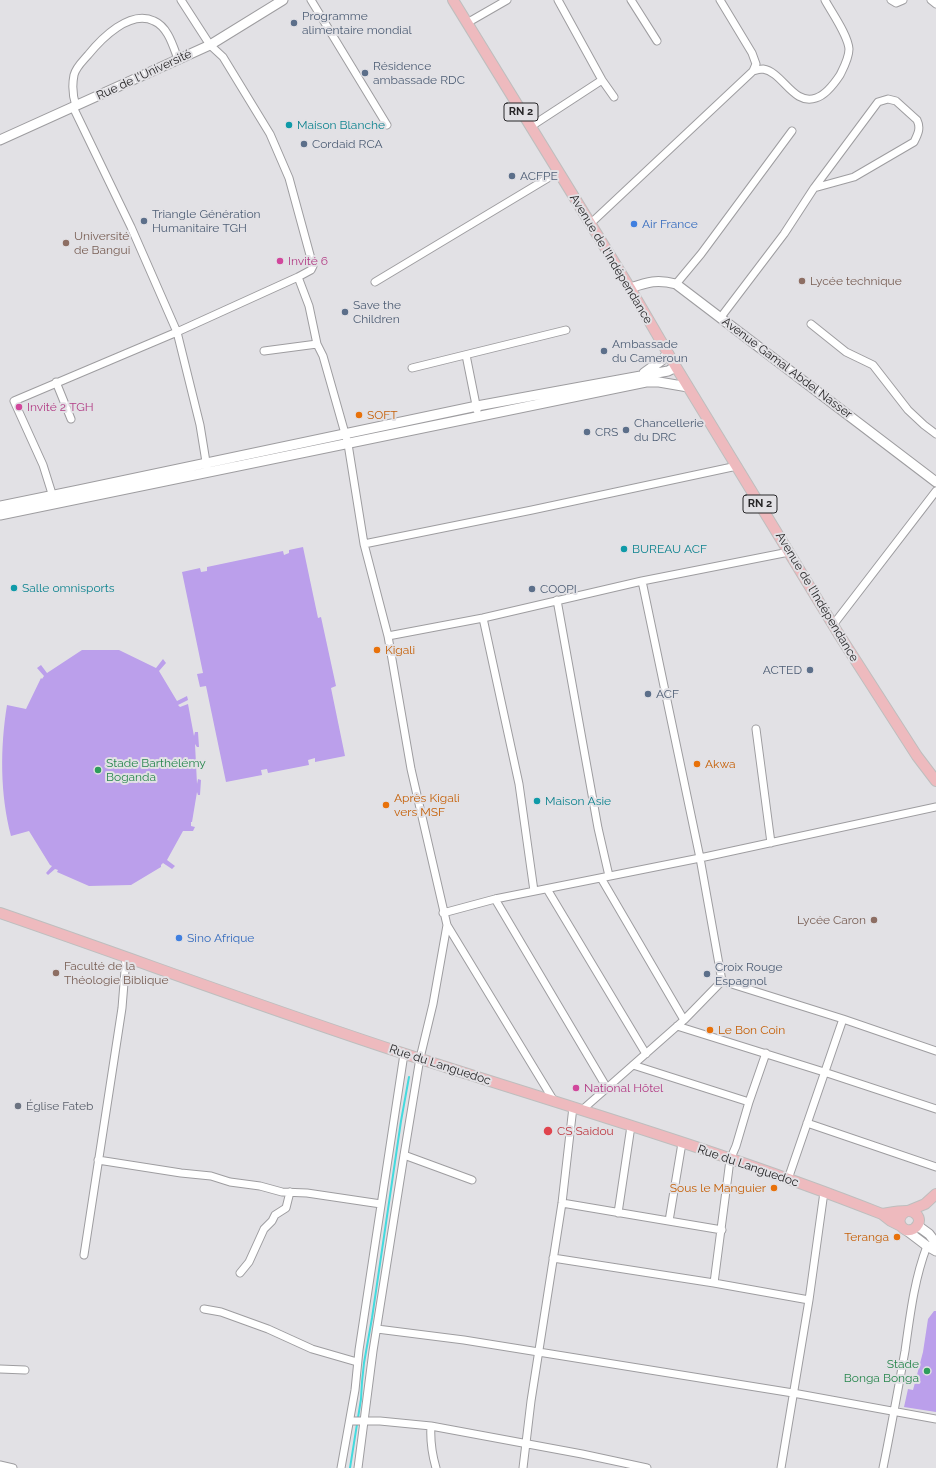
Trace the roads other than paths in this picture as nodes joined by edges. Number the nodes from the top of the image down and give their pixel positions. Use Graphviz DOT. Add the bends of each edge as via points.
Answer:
graph roads {
  1 [pos="181,0"];
  2 [pos="283,0"];
  3 [pos="311,0"];
  4 [pos="453,0"];
  5 [pos="507,0"];
  6 [pos="558,0"];
  7 [pos="631,0"];
  8 [pos="720,0"];
  9 [pos="825,0"];
  10 [pos="891,0"];
  11 [pos="903,0"];
  12 [pos="931,0"];
  13 [pos="936,4"];
  14 [pos="467,23"];
  15 [pos="657,41"];
  16 [pos="210,45"];
  17 [pos="178,59"];
  18 [pos="754,70"];
  19 [pos="602,80"];
  20 [pos="614,97"];
  21 [pos="74,106"];
  22 [pos="387,125"];
  23 [pos="530,127"];
  24 [pos="792,131"];
  25 [pos="0,140"];
  26 [pos="558,172"];
  27 [pos="814,188"];
  28 [pos="590,224"];
  29 [pos="298,277"];
  30 [pos="375,282"];
  31 [pos="676,284"];
  32 [pos="630,288"];
  33 [pos="721,317"];
  34 [pos="812,324"];
  35 [pos="566,330"];
  36 [pos="177,332"];
  37 [pos="317,344"];
  38 [pos="264,351"];
  39 [pos="668,353"];
  40 [pos="466,355"];
  41 [pos="676,367"];
  42 [pos="412,368"];
  43 [pos="641,375"];
  44 [pos="56,382"];
  45 [pos="688,387"];
  46 [pos="478,411"];
  47 [pos="70,419"];
  48 [pos="345,434"];
  49 [pos="936,434"];
  50 [pos="348,444"];
  51 [pos="736,466"];
  52 [pos="207,467"];
  53 [pos="936,482"];
  54 [pos="936,491"];
  55 [pos="54,499"];
  56 [pos="0,506"];
  57 [pos="0,515"];
  58 [pos="364,544"];
  59 [pos="789,552"];
  60 [pos="642,581"];
  61 [pos="557,600"];
  62 [pos="483,618"];
  63 [pos="833,625"];
  64 [pos="388,636"];
  65 [pos="756,729"];
  66 [pos="936,781"];
  67 [pos="936,807"];
  68 [pos="771,843"];
  69 [pos="700,858"];
  70 [pos="609,876"];
  71 [pos="601,878"];
  72 [pos="547,889"];
  73 [pos="534,891"];
  74 [pos="495,899"];
  75 [pos="0,913"];
  76 [pos="443,913"];
  77 [pos="447,925"];
  78 [pos="126,958"];
  79 [pos="722,981"];
  80 [pos="843,1019"];
  81 [pos="684,1020"];
  82 [pos="677,1026"];
  83 [pos="936,1051"];
  84 [pos="766,1053"];
  85 [pos="404,1054"];
  86 [pos="646,1054"];
  87 [pos="420,1058"];
  88 [pos="633,1065"];
  89 [pos="824,1072"];
  90 [pos="607,1088"];
  91 [pos="554,1101"];
  92 [pos="749,1102"];
  93 [pos="578,1109"];
  94 [pos="936,1109"];
  95 [pos="807,1123"];
  96 [pos="631,1126"];
  97 [pos="682,1143"];
  98 [pos="404,1155"];
  99 [pos="98,1160"];
  100 [pos="730,1160"];
  101 [pos="936,1167"];
  102 [pos="788,1179"];
  103 [pos="472,1180"];
  104 [pos="290,1192"];
  105 [pos="824,1192"];
  106 [pos="936,1194"];
  107 [pos="381,1204"];
  108 [pos="562,1204"];
  109 [pos="925,1204"];
  110 [pos="907,1212"];
  111 [pos="618,1213"];
  112 [pos="882,1214"];
  113 [pos="668,1221"];
  114 [pos="918,1222"];
  115 [pos="903,1228"];
  116 [pos="722,1230"];
  117 [pos="936,1243"];
  118 [pos="927,1246"];
  119 [pos="936,1251"];
  120 [pos="84,1255"];
  121 [pos="553,1258"];
  122 [pos="240,1273"];
  123 [pos="369,1278"];
  124 [pos="384,1280"];
  125 [pos="714,1283"];
  126 [pos="809,1300"];
  127 [pos="204,1309"];
  128 [pos="377,1329"];
  129 [pos="359,1350"];
  130 [pos="373,1352"];
  131 [pos="539,1352"];
  132 [pos="357,1362"];
  133 [pos="0,1369"];
  134 [pos="26,1370"];
  135 [pos="793,1393"];
  136 [pos="895,1410"];
  137 [pos="936,1419"];
  138 [pos="364,1420"];
  139 [pos="350,1421"];
  140 [pos="431,1426"];
  141 [pos="526,1444"];
  142 [pos="0,1465"];
  143 [pos="13,1468"];
  144 [pos="341,1468"];
  145 [pos="358,1468"];
  146 [pos="436,1468"];
  147 [pos="523,1468"];
  148 [pos="647,1468"];
  149 [pos="781,1468"];
  150 [pos="883,1468"];
  1 -- 16 [label="street"];
  2 -- 16 [label="street, Rue de l'Université"];
  3 -- 22 [label="street"];
  4 -- 14 [label="main road, Avenue de l'Indépendance / RN 2"];
  5 -- 14 [label="street"];
  6 -- 19 [label="street"];
  7 -- 15 [label="street"];
  8 -- 18 [label="street" via="752,53 756,64"];
  9 -- 18 [label="street" via="847,40 849,50 846,63 835,83 821,96 809,100 799,97 763,69"];
  10 -- 11 [label="street" via="896,3"];
  12 -- 13 [label="street"];
  14 -- 23 [label="main road, Avenue de l'Indépendance / RN 2"];
  16 -- 17 [label="street, Rue de l'Université"];
  16 -- 29 [label="street" via="223,57 270,134 289,178 313,262 311,270"];
  17 -- 21 [label="street, Rue de l'Université"];
  17 -- 21 [label="street" via="163,28 154,20 143,18 130,21 100,41 77,68 74,77"];
  18 -- 28 [label="street"];
  19 -- 20 [label="street"];
  19 -- 23 [label="street"];
  21 -- 25 [label="street, Rue de l'Université"];
  21 -- 36 [label="street" via="125,213"];
  23 -- 26 [label="main road, Avenue de l'Indépendance / RN 2"];
  24 -- 31 [label="street"];
  26 -- 28 [label="main road, Avenue de l'Indépendance / RN 2"];
  26 -- 30 [label="street"];
  27 -- 27 [label="street" via="878,102 888,99 896,101 920,124 914,142 854,177"];
  27 -- 33 [label="street" via="784,234"];
  28 -- 32 [label="main road, Avenue de l'Indépendance / RN 2"];
  29 -- 36 [label="street"];
  29 -- 37 [label="street" via="309,306"];
  31 -- 32 [label="street, Avenue Gamal Abdel Nasser" via="654,281"];
  31 -- 33 [label="street, Avenue Gamal Abdel Nasser"];
  32 -- 39 [label="main road, Avenue de l'Indépendance / RN 2"];
  33 -- 53 [label="street, Avenue Gamal Abdel Nasser"];
  34 -- 49 [label="street" via="846,352 873,365 908,410"];
  35 -- 40 [label="street"];
  36 -- 44 [label="street"];
  36 -- 52 [label="street" via="200,425"];
  37 -- 38 [label="street"];
  37 -- 48 [label="street" via="323,356"];
  39 -- 41 [label="main road, Avenue de l'Indépendance / RN 2"];
  39 -- 43 [label="street" via="653,368"];
  40 -- 42 [label="street"];
  40 -- 46 [label="street"];
  41 -- 43 [label="street"];
  41 -- 45 [label="main road, Avenue de l'Indépendance / RN 2"];
  43 -- 46 [label="street"];
  44 -- 47 [label="street"];
  44 -- 55 [label="street" via="14,401 43,465"];
  45 -- 46 [label="street" via="646,382"];
  45 -- 51 [label="main road, Avenue de l'Indépendance / RN 2"];
  46 -- 48 [label="street"];
  46 -- 50 [label="street"];
  48 -- 50 [label="street"];
  48 -- 52 [label="street"];
  50 -- 52 [label="street"];
  50 -- 58 [label="street"];
  51 -- 58 [label="street"];
  51 -- 59 [label="main road, Avenue de l'Indépendance / RN 2"];
  52 -- 55 [label="street" via="81,500"];
  54 -- 63 [label="street"];
  55 -- 56 [label="street"];
  55 -- 57 [label="street"];
  58 -- 64 [label="street"];
  59 -- 60 [label="street"];
  59 -- 63 [label="main road, Avenue de l'Indépendance / RN 2"];
  60 -- 61 [label="street"];
  60 -- 69 [label="street"];
  61 -- 62 [label="street"];
  61 -- 70 [label="street"];
  62 -- 64 [label="street"];
  62 -- 73 [label="street" via="519,784"];
  63 -- 66 [label="main road, Avenue de l'Indépendance / RN 2" via="917,756"];
  64 -- 76 [label="street" via="411,769"];
  65 -- 68 [label="street"];
  67 -- 68 [label="street"];
  68 -- 69 [label="street"];
  69 -- 70 [label="street"];
  69 -- 79 [label="street"];
  70 -- 71 [label="street"];
  71 -- 72 [label="street"];
  71 -- 81 [label="street"];
  72 -- 73 [label="street"];
  72 -- 86 [label="street"];
  73 -- 74 [label="street"];
  74 -- 76 [label="street"];
  74 -- 90 [label="street"];
  75 -- 78 [label="main road, Rue du Languedoc"];
  76 -- 77 [label="street"];
  77 -- 87 [label="street"];
  77 -- 91 [label="street"];
  78 -- 85 [label="main road, Rue du Languedoc"];
  78 -- 99 [label="street" via="122,1008"];
  79 -- 80 [label="street"];
  79 -- 81 [label="street"];
  80 -- 83 [label="street"];
  80 -- 89 [label="street"];
  81 -- 82 [label="street"];
  82 -- 84 [label="street"];
  82 -- 86 [label="street"];
  84 -- 89 [label="street"];
  84 -- 92 [label="street"];
  85 -- 87 [label="main road, Rue du Languedoc"];
  85 -- 107 [label="street"];
  86 -- 88 [label="street"];
  87 -- 91 [label="main road, Rue du Languedoc"];
  87 -- 98 [label="street"];
  88 -- 90 [label="street"];
  88 -- 92 [label="street"];
  89 -- 94 [label="street"];
  89 -- 95 [label="street"];
  90 -- 93 [label="street"];
  91 -- 93 [label="main road, Rue du Languedoc"];
  92 -- 100 [label="street"];
  93 -- 96 [label="main road, Rue du Languedoc"];
  93 -- 108 [label="street"];
  95 -- 101 [label="street"];
  95 -- 102 [label="street"];
  96 -- 97 [label="main road, Rue du Languedoc"];
  96 -- 111 [label="street"];
  97 -- 100 [label="main road, Rue du Languedoc"];
  97 -- 113 [label="street"];
  98 -- 103 [label="street"];
  98 -- 124 [label="street"];
  99 -- 104 [label="street" via="211,1176 230,1182"];
  99 -- 120 [label="street"];
  100 -- 102 [label="main road, Rue du Languedoc"];
  100 -- 116 [label="street"];
  102 -- 105 [label="main road, Rue du Languedoc"];
  104 -- 107 [label="street"];
  104 -- 122 [label="street" via="286,1208 275,1215 264,1229 249,1262"];
  105 -- 112 [label="main road, Rue du Languedoc"];
  105 -- 126 [label="street"];
  106 -- 109 [label="main road"];
  107 -- 123 [label="street"];
  108 -- 111 [label="street"];
  108 -- 121 [label="street"];
  109 -- 110 [label="main road"];
  109 -- 114 [label="main road"];
  110 -- 112 [label="main road"];
  110 -- 114 [label="main road" via="914,1212"];
  110 -- 115 [label="main road" via="900,1216"];
  111 -- 113 [label="street"];
  112 -- 115 [label="main road, Rue du Languedoc"];
  113 -- 116 [label="street"];
  114 -- 115 [label="main road" via="913,1230"];
  114 -- 117 [label="street"];
  115 -- 118 [label="street"];
  116 -- 125 [label="street"];
  118 -- 119 [label="street"];
  118 -- 136 [label="street" via="914,1294"];
  121 -- 125 [label="street"];
  121 -- 131 [label="street"];
  123 -- 124 [label="street"];
  123 -- 129 [label="street"];
  124 -- 128 [label="street"];
  125 -- 126 [label="street"];
  126 -- 135 [label="street"];
  127 -- 132 [label="street" via="221,1312 268,1329 312,1350"];
  128 -- 130 [label="street"];
  128 -- 131 [label="street"];
  129 -- 130 [label="street"];
  129 -- 132 [label="street"];
  130 -- 138 [label="street"];
  131 -- 135 [label="street"];
  131 -- 141 [label="street"];
  132 -- 139 [label="street"];
  133 -- 134 [label="street"];
  135 -- 136 [label="street"];
  135 -- 149 [label="street"];
  136 -- 137 [label="street"];
  136 -- 150 [label="street"];
  138 -- 139 [label="street"];
  138 -- 140 [label="street"];
  138 -- 145 [label="street"];
  139 -- 144 [label="street"];
  140 -- 141 [label="street"];
  140 -- 146 [label="street" via="430,1439"];
  141 -- 147 [label="street"];
  141 -- 148 [label="street"];
  142 -- 143 [label="street"];
}
